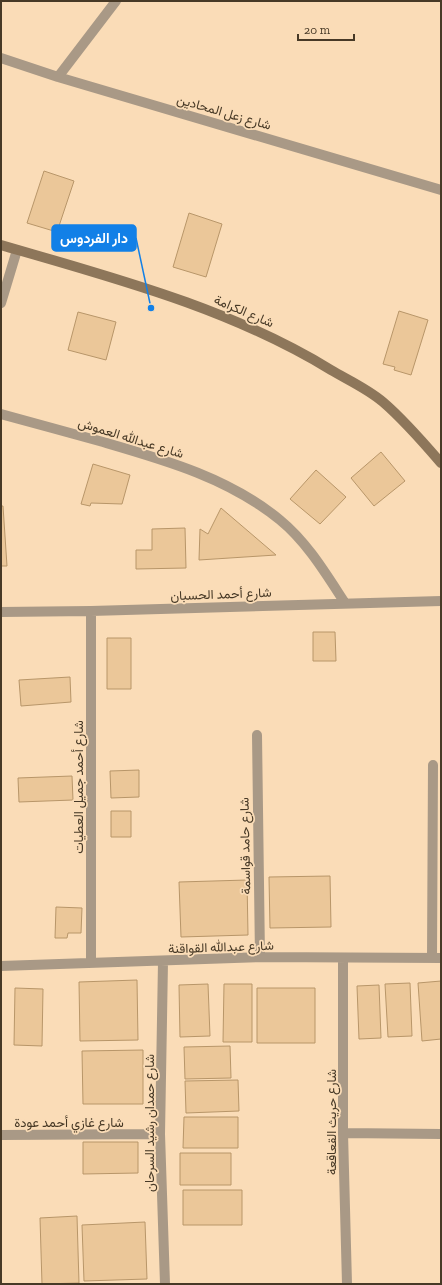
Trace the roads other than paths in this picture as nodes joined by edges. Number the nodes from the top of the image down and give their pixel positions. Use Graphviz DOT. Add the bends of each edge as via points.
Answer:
graph roads {
  1 [pos="116,1"];
  2 [pos="1,58"];
  3 [pos="58,77"];
  4 [pos="441,190"];
  5 [pos="1,245"];
  6 [pos="17,250"];
  7 [pos="1,303"];
  8 [pos="1,414"];
  9 [pos="441,463"];
  10 [pos="441,601"];
  11 [pos="345,603"];
  12 [pos="92,611"];
  13 [pos="1,612"];
  14 [pos="257,735"];
  15 [pos="432,765"];
  16 [pos="260,957"];
  17 [pos="437,958"];
  18 [pos="343,959"];
  19 [pos="163,962"];
  20 [pos="91,963"];
  21 [pos="1,966"];
  22 [pos="343,1133"];
  23 [pos="160,1134"];
  24 [pos="441,1134"];
  25 [pos="1,1135"];
  26 [pos="165,1284"];
  27 [pos="347,1284"];
  1 -- 3 [label="street"];
  2 -- 3 [label="street, شارع زعل المحادين"];
  3 -- 4 [label="street, شارع زعل المحادين"];
  5 -- 6 [label="street, شارع الكرامة"];
  6 -- 7 [label="street"];
  6 -- 9 [label="street, شارع الكرامة" via="202,307 295,348 382,401"];
  8 -- 11 [label="street, شارع عبدالله العموش" via="167,460 250,499 280,520 304,545"];
  10 -- 11 [label="street, شارع أحمد الحسبان"];
  11 -- 12 [label="street, شارع أحمد الحسبان"];
  12 -- 13 [label="street, شارع أحمد الحسبان"];
  12 -- 20 [label="street, شارع أحمد جميل العطيات"];
  14 -- 16 [label="street, شارع حامد قواسمة"];
  15 -- 17 [label="street"];
  16 -- 18 [label="street, شارع عبدالله القواقنة"];
  16 -- 19 [label="street, شارع عبدالله القواقنة"];
  17 -- 18 [label="street, شارع عبدالله القواقنة"];
  18 -- 22 [label="street, شارع حريث القعاقعة"];
  19 -- 20 [label="street, شارع عبدالله القواقنة"];
  19 -- 23 [label="street, شارع حمدان رشيد السرحان"];
  20 -- 21 [label="street, شارع عبدالله القواقنة"];
  22 -- 24 [label="street"];
  22 -- 27 [label="street, شارع حريث القعاقعة"];
  23 -- 25 [label="street, شارع غازي أحمد عودة"];
  23 -- 26 [label="street, شارع حمدان رشيد السرحان"];
}
